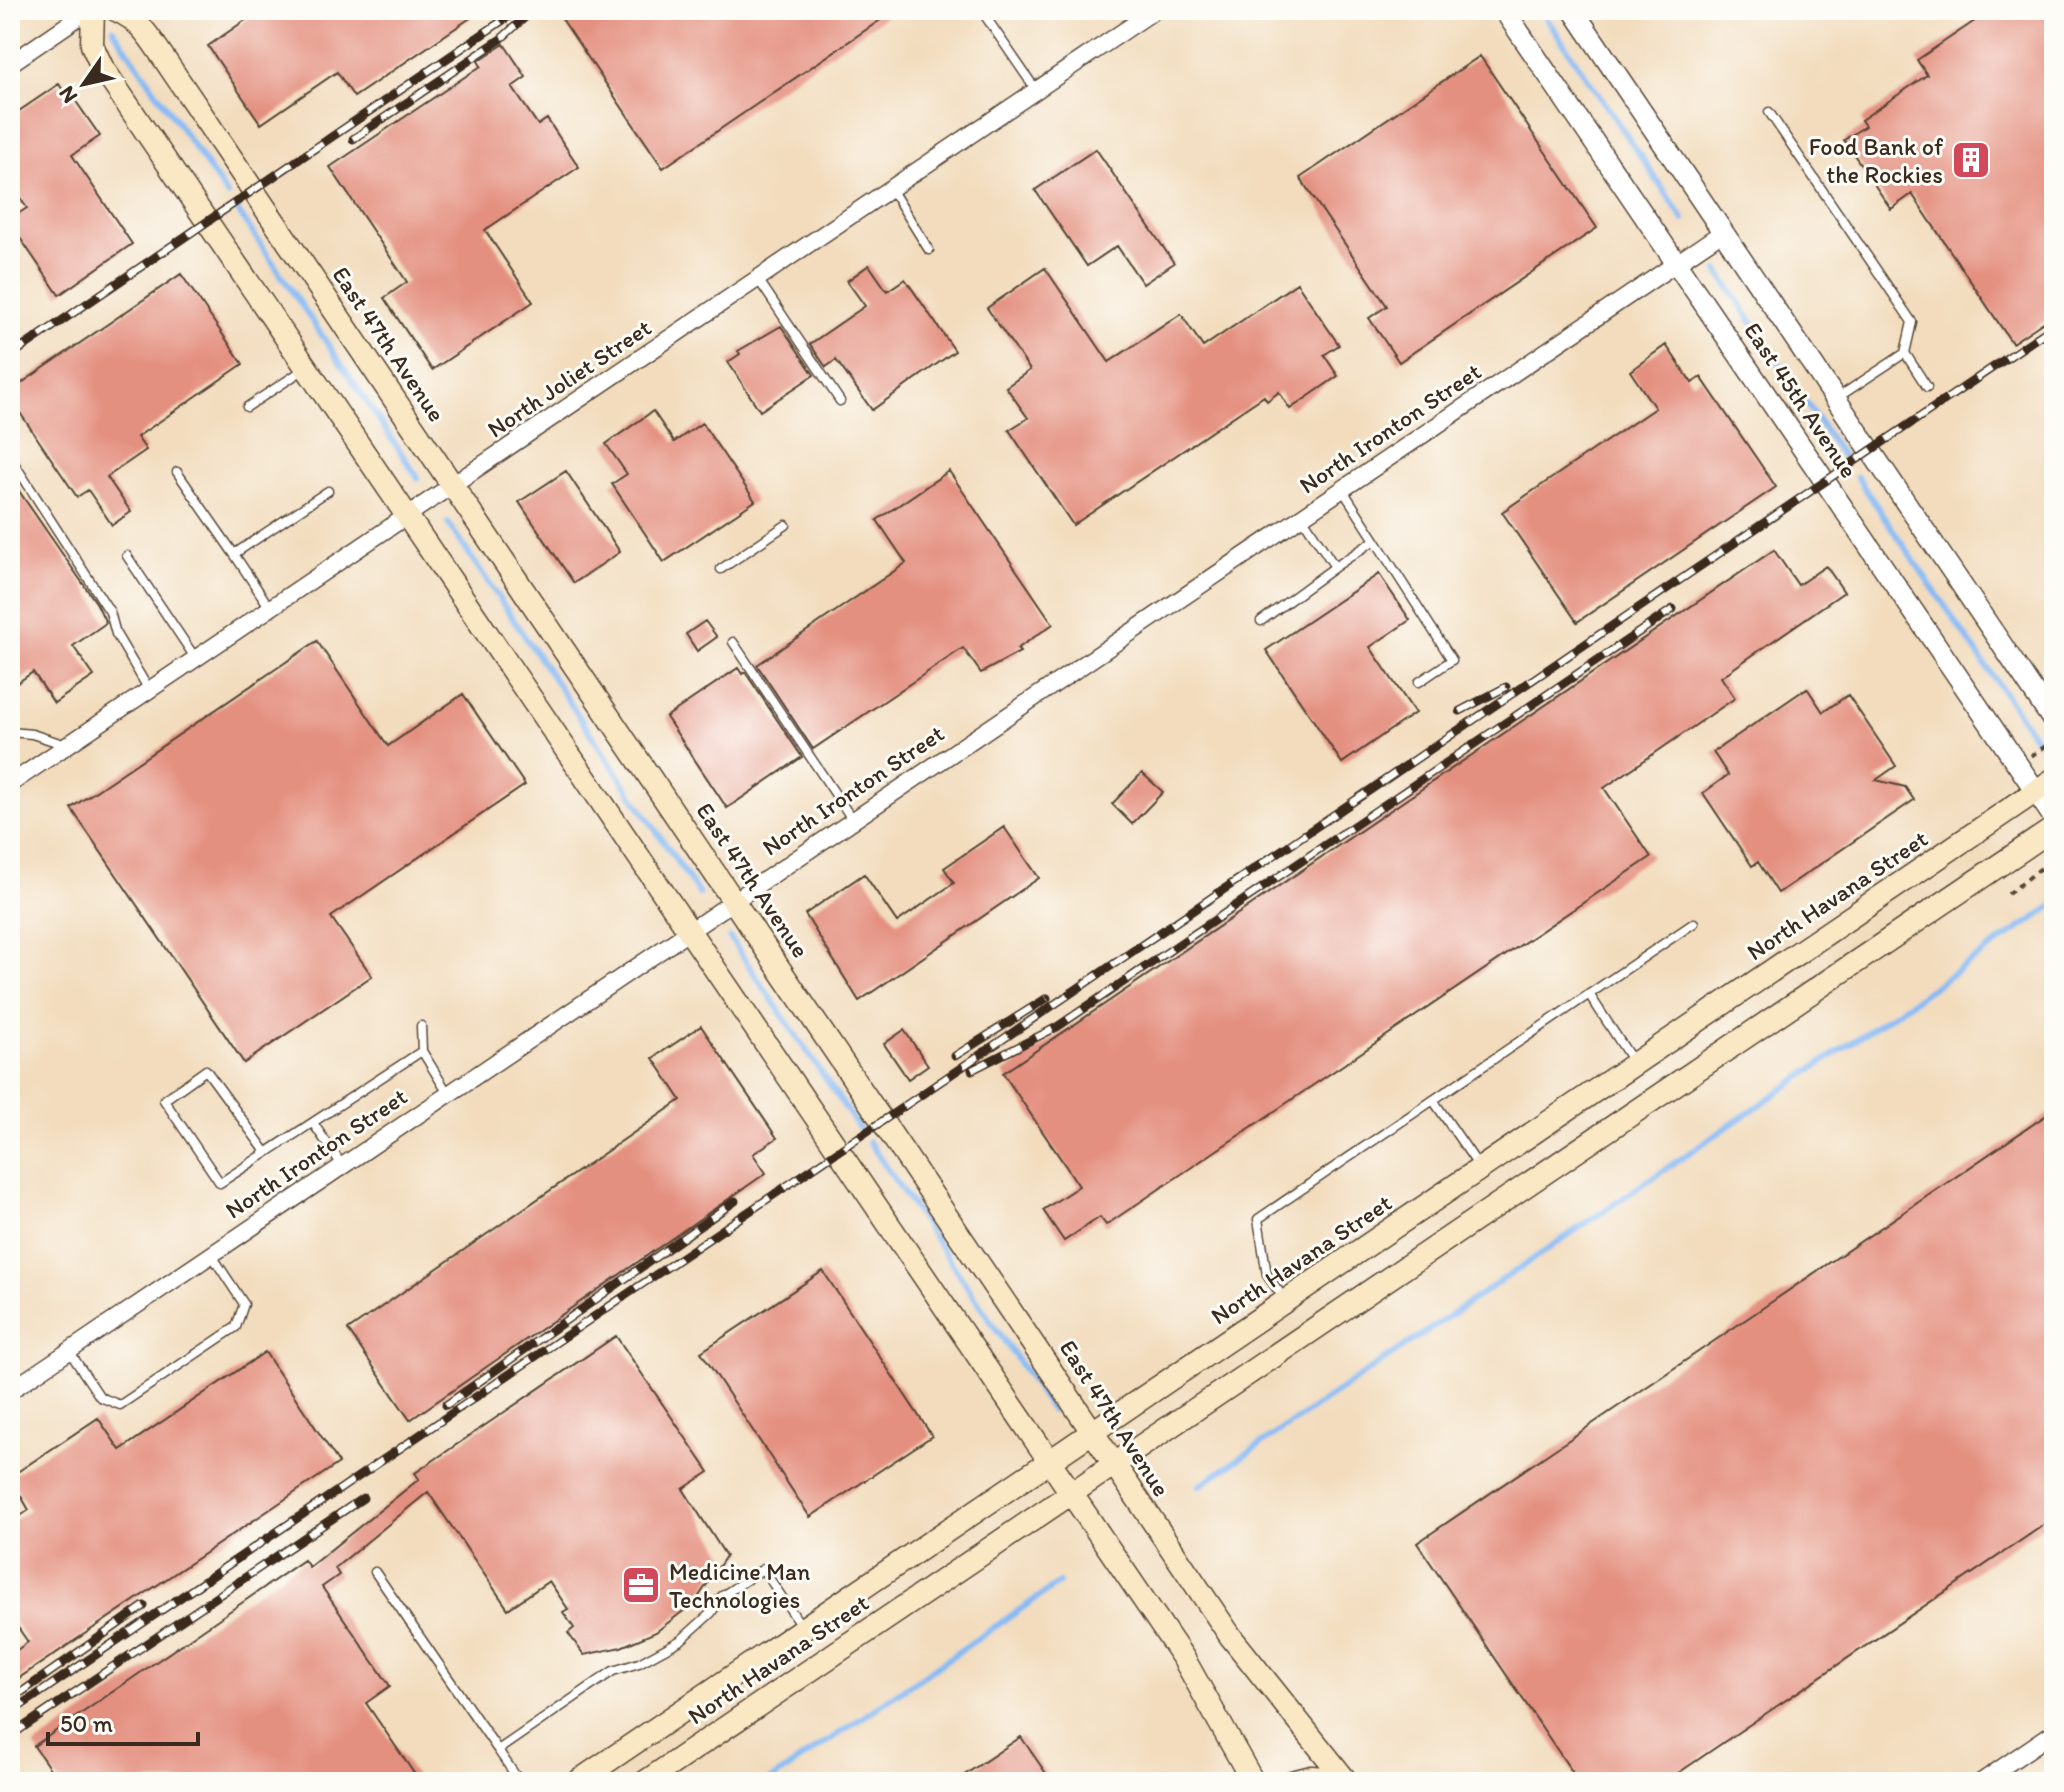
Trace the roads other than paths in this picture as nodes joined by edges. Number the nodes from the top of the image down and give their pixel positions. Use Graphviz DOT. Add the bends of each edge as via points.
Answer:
graph roads {
  1 [pos="91,10"];
  2 [pos="116,10"];
  3 [pos="981,10"];
  4 [pos="1155,10"];
  5 [pos="1504,10"];
  6 [pos="1573,10"];
  7 [pos="10,64"];
  8 [pos="1036,91"];
  9 [pos="1769,112"];
  10 [pos="891,189"];
  11 [pos="1724,231"];
  12 [pos="929,250"];
  13 [pos="1677,263"];
  14 [pos="758,279"];
  15 [pos="1905,353"];
  16 [pos="306,368"];
  17 [pos="1927,387"];
  18 [pos="1837,398"];
  19 [pos="840,401"];
  20 [pos="247,407"];
  21 [pos="10,457"];
  22 [pos="177,472"];
  23 [pos="453,486"];
  24 [pos="1342,489"];
  25 [pos="328,491"];
  26 [pos="1302,516"];
  27 [pos="407,517"];
  28 [pos="786,525"];
  29 [pos="1375,540"];
  30 [pos="234,554"];
  31 [pos="127,556"];
  32 [pos="1335,567"];
  33 [pos="721,569"];
  34 [pos="271,609"];
  35 [pos="1261,621"];
  36 [pos="733,642"];
  37 [pos="196,659"];
  38 [pos="1419,682"];
  39 [pos="149,690"];
  40 [pos="10,732"];
  41 [pos="2053,732"];
  42 [pos="66,746"];
  43 [pos="10,784"];
  44 [pos="2045,786"];
  45 [pos="2054,818"];
  46 [pos="852,819"];
  47 [pos="2054,828"];
  48 [pos="734,898"];
  49 [pos="1694,923"];
  50 [pos="688,930"];
  51 [pos="1589,994"];
  52 [pos="421,1026"];
  53 [pos="422,1051"];
  54 [pos="1635,1063"];
  55 [pos="447,1092"];
  56 [pos="1433,1100"];
  57 [pos="313,1123"];
  58 [pos="266,1152"];
  59 [pos="342,1165"];
  60 [pos="1481,1168"];
  61 [pos="211,1254"];
  62 [pos="1286,1301"];
  63 [pos="68,1351"];
  64 [pos="10,1391"];
  65 [pos="1094,1431"];
  66 [pos="1049,1461"];
  67 [pos="1113,1464"];
  68 [pos="1070,1493"];
  69 [pos="375,1572"];
  70 [pos="802,1627"];
  71 [pos="2054,1732"];
  72 [pos="498,1750"];
  73 [pos="1346,1780"];
  74 [pos="520,1782"];
  75 [pos="577,1782"];
  76 [pos="645,1782"];
  77 [pos="1253,1782"];
  78 [pos="1292,1782"];
  79 [pos="1981,1782"];
  1 -- 7 [label="street"];
  1 -- 16 [label="main road" via="92,45 102,67"];
  2 -- 23 [label="main road, East 47th Avenue" via="142,27"];
  3 -- 8 [label="lane"];
  4 -- 8 [label="street, North Joliet Street"];
  5 -- 13 [label="street, East 45th Avenue"];
  6 -- 11 [label="street, East 45th Avenue"];
  8 -- 10 [label="street, North Joliet Street"];
  9 -- 15 [label="lane" via="1912,322"];
  10 -- 12 [label="lane"];
  10 -- 14 [label="street, North Joliet Street"];
  11 -- 13 [label="street, North Ironton Street"];
  11 -- 18 [label="street, East 45th Avenue"];
  13 -- 24 [label="street, North Ironton Street"];
  13 -- 44 [label="street, East 45th Avenue"];
  14 -- 19 [label="lane"];
  14 -- 23 [label="street, North Joliet Street"];
  15 -- 17 [label="lane"];
  15 -- 18 [label="lane"];
  16 -- 20 [label="lane"];
  16 -- 27 [label="main road"];
  18 -- 41 [label="street, East 45th Avenue"];
  21 -- 39 [label="lane" via="110,612 116,634"];
  22 -- 30 [label="lane"];
  23 -- 27 [label="street, North Joliet Street"];
  23 -- 48 [label="main road, East 47th Avenue"];
  24 -- 26 [label="street, North Ironton Street"];
  24 -- 29 [label="lane"];
  25 -- 30 [label="lane"];
  26 -- 32 [label="lane"];
  26 -- 46 [label="street, North Ironton Street"];
  27 -- 34 [label="street, North Joliet Street"];
  27 -- 50 [label="main road"];
  28 -- 33 [label="lane"];
  29 -- 32 [label="lane"];
  29 -- 38 [label="lane" via="1452,660"];
  30 -- 34 [label="lane"];
  31 -- 37 [label="lane"];
  32 -- 35 [label="lane"];
  34 -- 37 [label="street, North Joliet Street"];
  36 -- 46 [label="lane"];
  37 -- 39 [label="street, North Joliet Street"];
  39 -- 42 [label="street, North Joliet Street"];
  40 -- 42 [label="lane"];
  42 -- 43 [label="street, North Joliet Street"];
  44 -- 45 [label="street, East 45th Avenue"];
  44 -- 54 [label="main road, North Havana Street"];
  46 -- 48 [label="street, North Ironton Street"];
  47 -- 67 [label="main road, North Havana Street"];
  48 -- 50 [label="street, North Ironton Street"];
  48 -- 65 [label="main road, East 47th Avenue"];
  49 -- 51 [label="lane"];
  50 -- 55 [label="street, North Ironton Street"];
  50 -- 66 [label="main road"];
  51 -- 54 [label="lane"];
  51 -- 56 [label="lane"];
  52 -- 53 [label="lane"];
  53 -- 55 [label="lane"];
  53 -- 57 [label="lane"];
  54 -- 60 [label="main road, North Havana Street"];
  55 -- 59 [label="street, North Ironton Street"];
  56 -- 60 [label="lane"];
  56 -- 62 [label="lane" via="1258,1219 1267,1275"];
  57 -- 58 [label="lane"];
  57 -- 59 [label="lane"];
  58 -- 58 [label="lane" via="206,1070 164,1100 220,1183"];
  59 -- 61 [label="street, North Ironton Street"];
  60 -- 62 [label="main road, North Havana Street"];
  61 -- 63 [label="street, North Ironton Street"];
  61 -- 63 [label="lane" via="244,1304 236,1327 120,1405 100,1397"];
  62 -- 65 [label="main road, North Havana Street"];
  63 -- 64 [label="street, North Ironton Street"];
  65 -- 66 [label="main road, North Havana Street"];
  65 -- 67 [label="main road, East 47th Avenue"];
  66 -- 68 [label="main road"];
  66 -- 70 [label="main road, North Havana Street"];
  67 -- 68 [label="main road, North Havana Street"];
  67 -- 73 [label="main road, East 47th Avenue" via="1240,1650"];
  68 -- 76 [label="main road, North Havana Street"];
  68 -- 77 [label="main road" via="1199,1682"];
  69 -- 72 [label="lane"];
  70 -- 72 [label="lane" via="763,1569 722,1596 681,1640 613,1671"];
  70 -- 75 [label="main road, North Havana Street"];
  71 -- 79 [label="street"];
  72 -- 74 [label="lane"];
  73 -- 78 [label="main road" via="1312,1777"];
}
